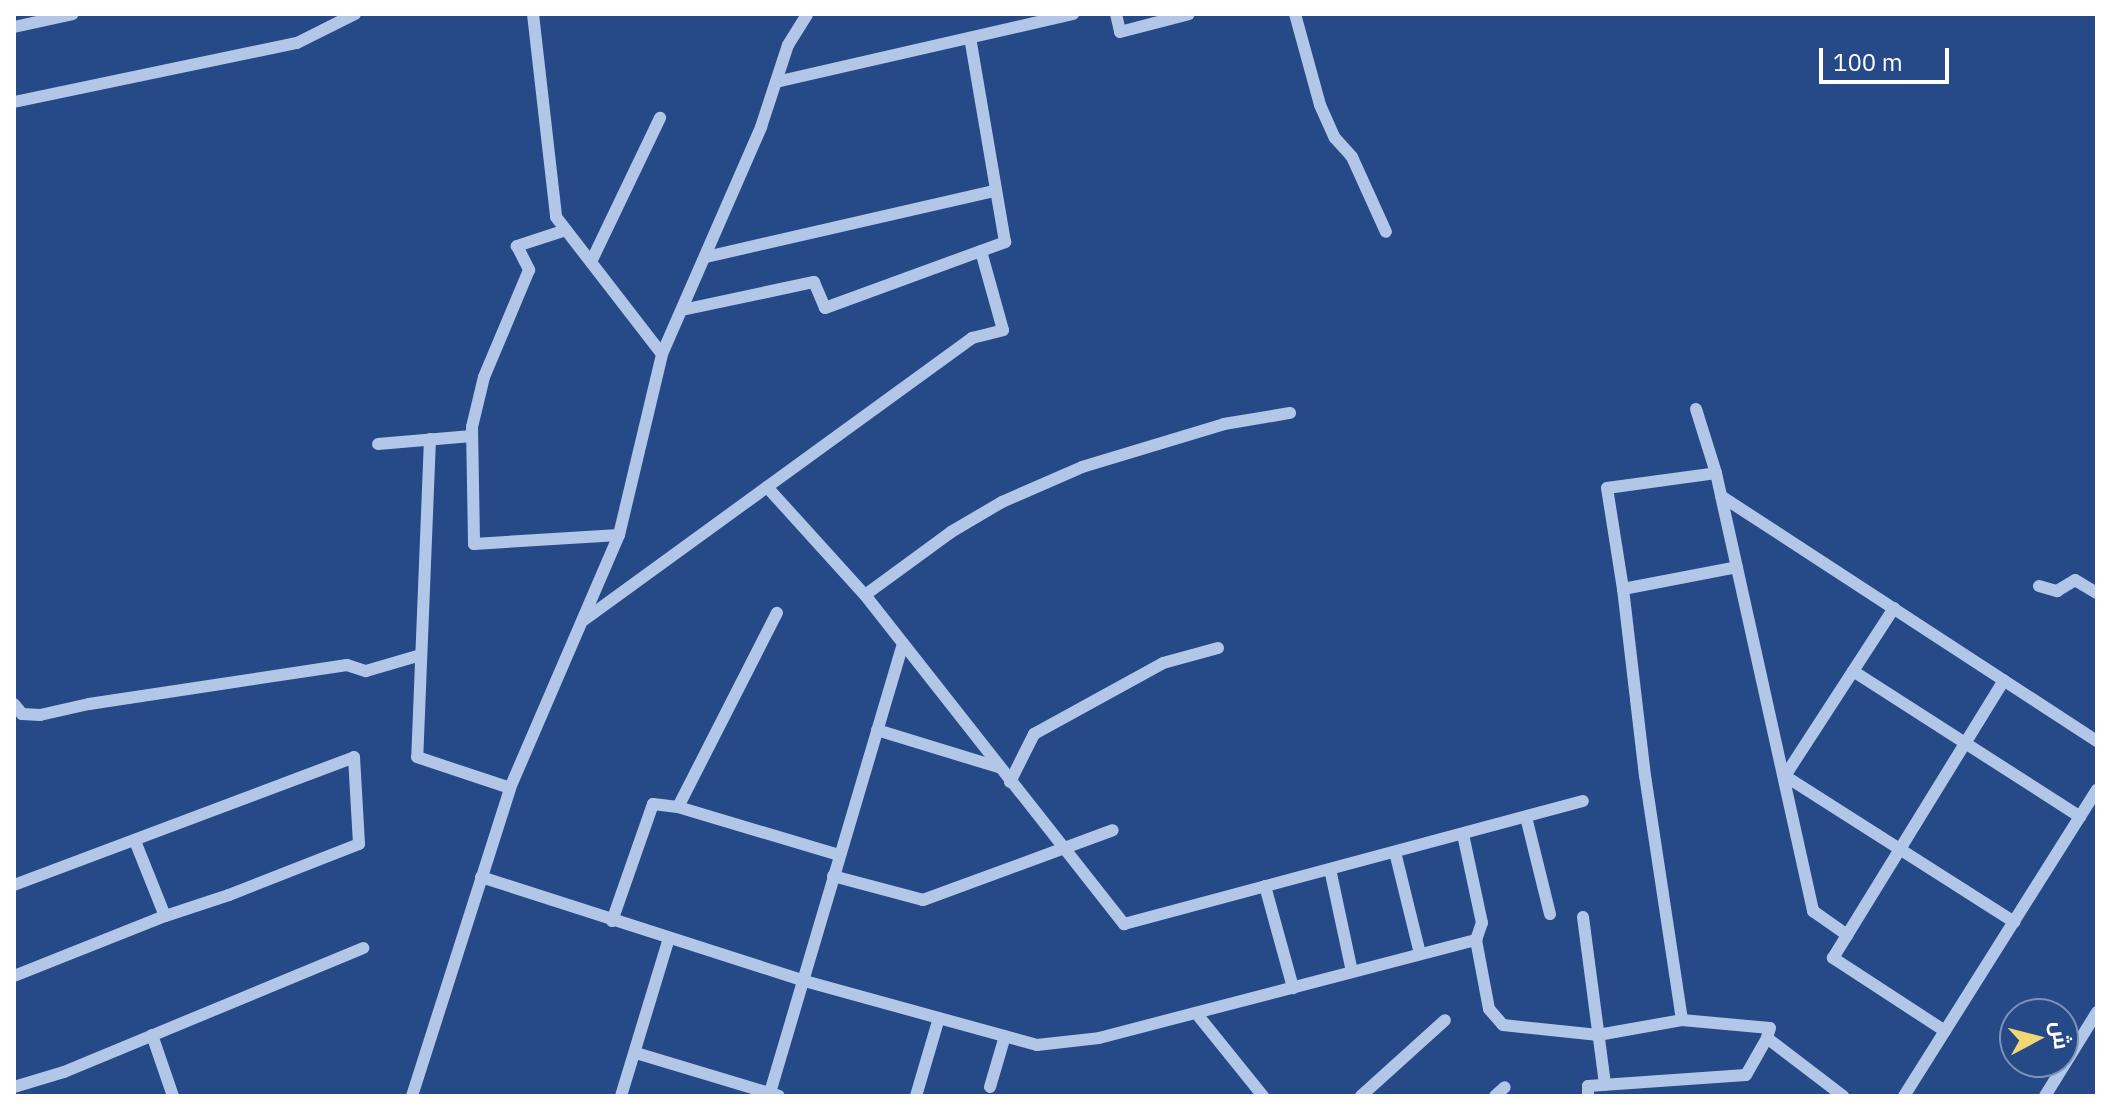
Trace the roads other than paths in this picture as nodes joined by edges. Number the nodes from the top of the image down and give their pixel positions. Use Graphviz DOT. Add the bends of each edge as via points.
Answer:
graph roads {
  1 [pos="73,14"];
  2 [pos="355,14"];
  3 [pos="533,14"];
  4 [pos="807,14"];
  5 [pos="1073,14"];
  6 [pos="1116,14"];
  7 [pos="1189,14"];
  8 [pos="1295,14"];
  9 [pos="14,27"];
  10 [pos="970,38"];
  11 [pos="776,82"];
  12 [pos="14,102"];
  13 [pos="660,118"];
  14 [pos="995,191"];
  15 [pos="566,230"];
  16 [pos="1386,232"];
  17 [pos="981,251"];
  18 [pos="706,257"];
  19 [pos="591,262"];
  20 [pos="682,310"];
  21 [pos="662,354"];
  22 [pos="1696,409"];
  23 [pos="1290,413"];
  24 [pos="472,436"];
  25 [pos="430,439"];
  26 [pos="378,444"];
  27 [pos="1716,473"];
  28 [pos="767,487"];
  29 [pos="1721,496"];
  30 [pos="619,535"];
  31 [pos="1737,567"];
  32 [pos="2039,586"];
  33 [pos="1623,589"];
  34 [pos="2097,593"];
  35 [pos="865,595"];
  36 [pos="1894,608"];
  37 [pos="777,613"];
  38 [pos="582,622"];
  39 [pos="903,643"];
  40 [pos="1218,648"];
  41 [pos="421,655"];
  42 [pos="1853,671"];
  43 [pos="2004,680"];
  44 [pos="14,704"];
  45 [pos="877,730"];
  46 [pos="2097,741"];
  47 [pos="1965,743"];
  48 [pos="998,767"];
  49 [pos="1785,776"];
  50 [pos="1010,782"];
  51 [pos="510,788"];
  52 [pos="2097,790"];
  53 [pos="1583,801"];
  54 [pos="678,807"];
  55 [pos="1526,817"];
  56 [pos="2080,817"];
  57 [pos="1113,830"];
  58 [pos="1463,834"];
  59 [pos="135,841"];
  60 [pos="1063,849"];
  61 [pos="1900,849"];
  62 [pos="1395,852"];
  63 [pos="839,855"];
  64 [pos="1330,869"];
  65 [pos="833,876"];
  66 [pos="481,877"];
  67 [pos="14,885"];
  68 [pos="1265,886"];
  69 [pos="1550,914"];
  70 [pos="165,916"];
  71 [pos="1583,917"];
  72 [pos="612,921"];
  73 [pos="2014,922"];
  74 [pos="1847,935"];
  75 [pos="669,938"];
  76 [pos="1476,940"];
  77 [pos="363,948"];
  78 [pos="1420,954"];
  79 [pos="1352,972"];
  80 [pos="14,976"];
  81 [pos="801,980"];
  82 [pos="1293,988"];
  83 [pos="2097,1012"];
  84 [pos="1196,1013"];
  85 [pos="939,1018"];
  86 [pos="1445,1020"];
  87 [pos="1682,1020"];
  88 [pos="1945,1031"];
  89 [pos="152,1035"];
  90 [pos="1598,1035"];
  91 [pos="1005,1036"];
  92 [pos="1767,1038"];
  93 [pos="636,1053"];
  94 [pos="15,1084"];
  95 [pos="1605,1085"];
  96 [pos="1830,1086"];
  97 [pos="990,1087"];
  98 [pos="773,1095"];
  99 [pos="173,1096"];
  100 [pos="412,1096"];
  101 [pos="621,1096"];
  102 [pos="916,1096"];
  103 [pos="1263,1096"];
  104 [pos="1361,1096"];
  105 [pos="1588,1096"];
  106 [pos="1819,1096"];
  107 [pos="1843,1096"];
  108 [pos="1904,1096"];
  109 [pos="2045,1096"];
  1 -- 9 [label="street"];
  2 -- 12 [label="street" via="297,43"];
  3 -- 15 [label="street" via="556,217"];
  4 -- 11 [label="street" via="788,45"];
  5 -- 10 [label="street"];
  6 -- 7 [label="street" via="1120,32"];
  8 -- 16 [label="street" via="1320,105 1335,138 1352,157"];
  10 -- 11 [label="street"];
  10 -- 14 [label="street"];
  11 -- 18 [label="street"];
  13 -- 19 [label="street"];
  14 -- 17 [label="street" via="1005,242"];
  14 -- 18 [label="street"];
  15 -- 19 [label="street"];
  15 -- 24 [label="street" via="517,246 529,270 484,377"];
  17 -- 20 [label="street" via="825,308 814,282"];
  17 -- 28 [label="street" via="1003,330 972,338"];
  18 -- 20 [label="street"];
  19 -- 21 [label="street"];
  20 -- 21 [label="street"];
  21 -- 30 [label="street"];
  22 -- 27 [label="street"];
  23 -- 35 [label="street" via="1224,424 1082,467 1002,502 951,532"];
  24 -- 25 [label="street"];
  24 -- 30 [label="street" via="474,544"];
  25 -- 26 [label="street"];
  25 -- 41 [label="street"];
  27 -- 29 [label="street"];
  27 -- 33 [label="street" via="1607,488"];
  28 -- 35 [label="street"];
  28 -- 38 [label="street"];
  29 -- 31 [label="street"];
  29 -- 36 [label="street"];
  30 -- 38 [label="street"];
  31 -- 33 [label="street"];
  31 -- 49 [label="street"];
  32 -- 34 [label="street" via="2057,591 2075,580"];
  33 -- 87 [label="street"];
  35 -- 39 [label="street"];
  36 -- 42 [label="street"];
  36 -- 43 [label="street"];
  37 -- 54 [label="street"];
  38 -- 51 [label="street"];
  39 -- 45 [label="street"];
  39 -- 48 [label="street"];
  40 -- 50 [label="street" via="1163,663 1034,734"];
  41 -- 44 [label="street" via="366,671 347,665 40,715 22,714"];
  41 -- 51 [label="street" via="417,757"];
  42 -- 47 [label="street"];
  42 -- 49 [label="street"];
  43 -- 46 [label="street"];
  43 -- 47 [label="street"];
  45 -- 48 [label="street"];
  45 -- 63 [label="street"];
  47 -- 56 [label="street"];
  47 -- 61 [label="street"];
  48 -- 50 [label="street"];
  49 -- 61 [label="street"];
  49 -- 74 [label="street" via="1813,911"];
  50 -- 60 [label="street"];
  51 -- 66 [label="street"];
  52 -- 56 [label="street"];
  53 -- 55 [label="street"];
  54 -- 63 [label="street"];
  54 -- 72 [label="street" via="653,804"];
  55 -- 58 [label="street"];
  55 -- 69 [label="street"];
  56 -- 73 [label="street"];
  57 -- 60 [label="street"];
  58 -- 62 [label="street"];
  58 -- 76 [label="street" via="1482,923"];
  59 -- 67 [label="street"];
  59 -- 70 [label="street"];
  59 -- 70 [label="street" via="354,757 359,844"];
  60 -- 65 [label="street" via="923,900"];
  60 -- 68 [label="street" via="1124,924"];
  61 -- 73 [label="street"];
  61 -- 74 [label="street"];
  62 -- 64 [label="street"];
  62 -- 78 [label="street"];
  63 -- 65 [label="street"];
  64 -- 68 [label="street"];
  64 -- 79 [label="street"];
  65 -- 81 [label="street"];
  66 -- 72 [label="street"];
  66 -- 100 [label="street"];
  68 -- 82 [label="street"];
  70 -- 80 [label="street"];
  71 -- 90 [label="street"];
  72 -- 75 [label="street"];
  73 -- 88 [label="street"];
  74 -- 88 [label="street" via="1833,958"];
  75 -- 81 [label="street"];
  75 -- 93 [label="street"];
  76 -- 78 [label="street"];
  76 -- 90 [label="street" via="1489,1009 1503,1025"];
  77 -- 89 [label="street"];
  78 -- 79 [label="street"];
  79 -- 82 [label="street"];
  81 -- 85 [label="street"];
  81 -- 98 [label="street"];
  82 -- 84 [label="street"];
  83 -- 109 [label="street"];
  84 -- 91 [label="street" via="1099,1038 1037,1045"];
  84 -- 103 [label="street"];
  85 -- 91 [label="street"];
  85 -- 102 [label="street"];
  86 -- 104 [label="street"];
  87 -- 90 [label="street"];
  87 -- 92 [label="street" via="1770,1028"];
  88 -- 108 [label="street"];
  89 -- 94 [label="street" via="64,1072"];
  89 -- 99 [label="street"];
  90 -- 95 [label="street"];
  91 -- 97 [label="street"];
  92 -- 95 [label="street" via="1746,1075"];
  92 -- 96 [label="street"];
  93 -- 98 [label="street"];
  93 -- 101 [label="street"];
  95 -- 105 [label="street" via="1588,1086"];
  96 -- 106 [label="street"];
  96 -- 107 [label="street"];
}
